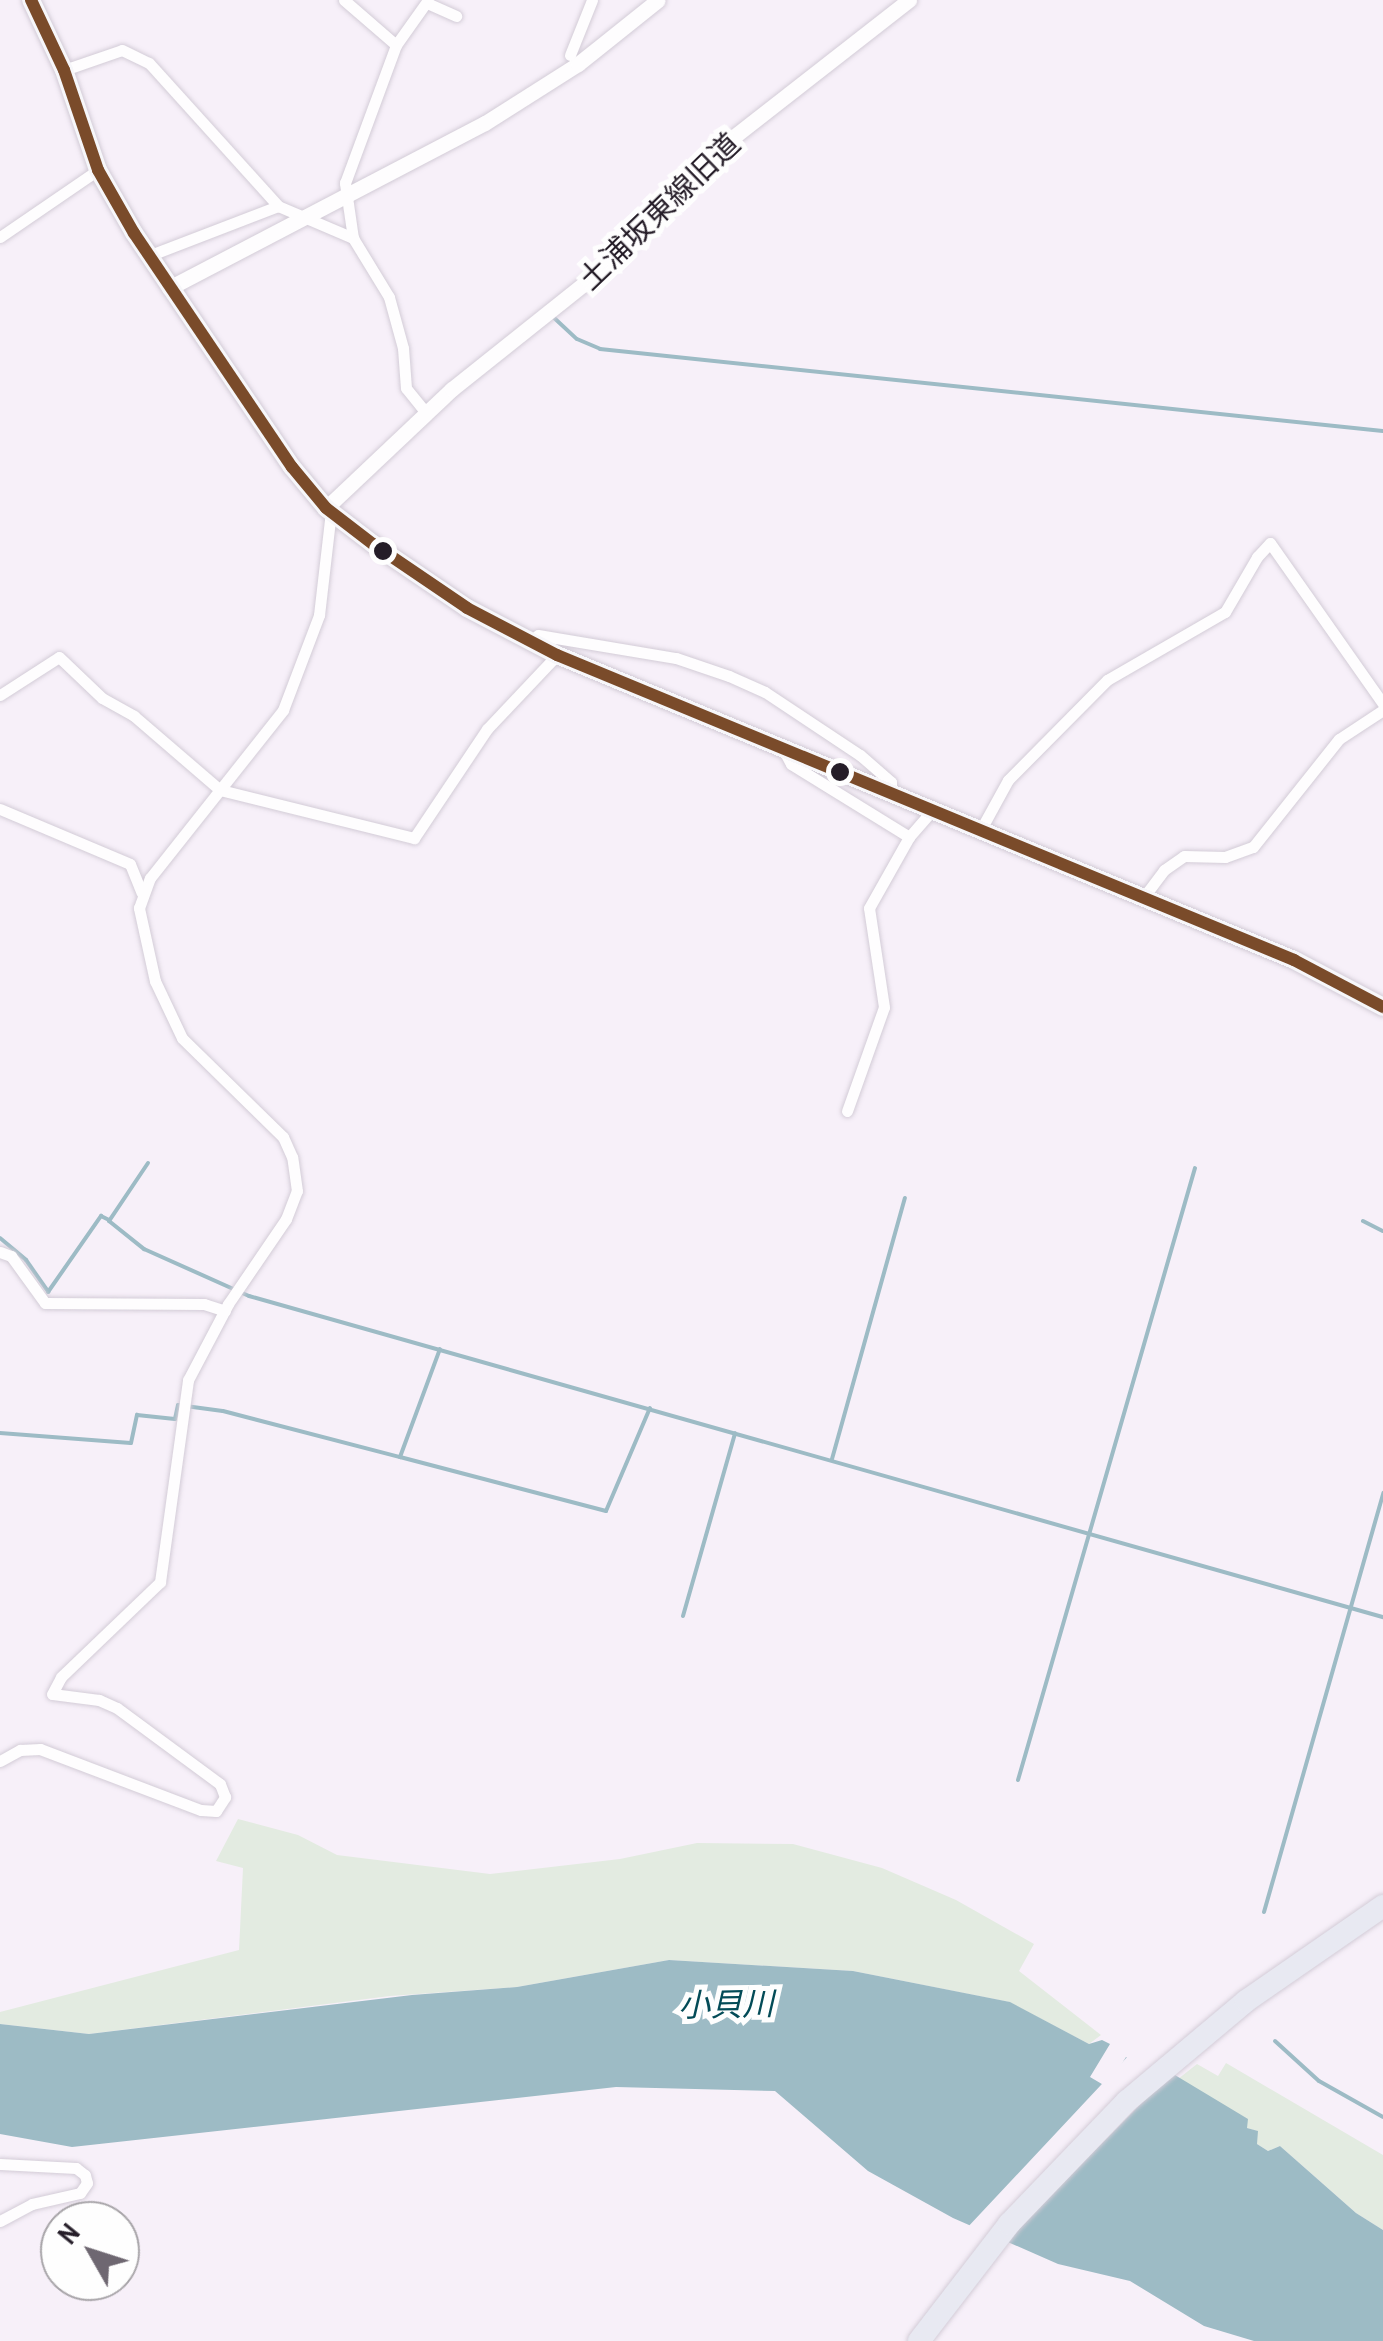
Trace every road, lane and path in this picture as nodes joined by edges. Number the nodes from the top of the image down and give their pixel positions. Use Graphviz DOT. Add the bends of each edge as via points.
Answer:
graph roads {
  1 [pos="31,0"];
  2 [pos="344,0"];
  3 [pos="592,0"];
  4 [pos="658,0"];
  5 [pos="909,0"];
  6 [pos="428,1"];
  7 [pos="456,16"];
  8 [pos="396,45"];
  9 [pos="570,54"];
  10 [pos="64,70"];
  11 [pos="98,170"];
  12 [pos="350,194"];
  13 [pos="278,206"];
  14 [pos="304,218"];
  15 [pos="0,237"];
  16 [pos="353,238"];
  17 [pos="148,256"];
  18 [pos="169,288"];
  19 [pos="427,414"];
  20 [pos="328,510"];
  21 [pos="529,642"];
  22 [pos="557,655"];
  23 [pos="0,694"];
  24 [pos="1383,707"];
  25 [pos="782,749"];
  26 [pos="220,790"];
  27 [pos="891,794"];
  28 [pos="0,809"];
  29 [pos="932,811"];
  30 [pos="980,831"];
  31 [pos="909,837"];
  32 [pos="142,893"];
  33 [pos="1143,898"];
  34 [pos="1383,1007"];
  35 [pos="847,1112"];
  36 [pos="0,1252"];
  37 [pos="225,1311"];
  38 [pos="0,1761"];
  39 [pos="1383,1906"];
  40 [pos="0,2164"];
  41 [pos="0,2220"];
  42 [pos="919,2341"];
  1 -- 10 [label="main road"];
  2 -- 8 [label="street"];
  3 -- 9 [label="street"];
  4 -- 12 [label="street" via="527,98"];
  5 -- 19 [label="street, 土浦坂東線旧道" via="714,153 615,259"];
  6 -- 7 [label="street"];
  6 -- 8 [label="street"];
  8 -- 12 [label="street" via="345,183"];
  10 -- 11 [label="main road"];
  10 -- 13 [label="street" via="122,50 149,64"];
  11 -- 15 [label="street"];
  11 -- 17 [label="main road"];
  12 -- 14 [label="street"];
  12 -- 16 [label="street"];
  13 -- 14 [label="street"];
  13 -- 17 [label="street"];
  14 -- 16 [label="street"];
  14 -- 18 [label="street"];
  16 -- 19 [label="street" via="389,297 406,388"];
  17 -- 18 [label="main road"];
  18 -- 20 [label="main road" via="260,424"];
  19 -- 20 [label="street, 土浦坂東線旧道"];
  20 -- 21 [label="main road" via="420,578"];
  20 -- 26 [label="street" via="319,615 297,678 284,710"];
  21 -- 22 [label="main road"];
  21 -- 27 [label="street" via="538,635 676,658 729,676 860,754 892,782"];
  22 -- 25 [label="main road"];
  22 -- 26 [label="street" via="487,729 414,838"];
  23 -- 26 [label="street" via="60,657"];
  24 -- 30 [label="street" via="1270,543 1224,612 1107,680 1008,780"];
  24 -- 33 [label="street" via="1339,738 1253,847 1225,857 1184,856"];
  25 -- 27 [label="main road"];
  25 -- 31 [label="street" via="791,764"];
  26 -- 32 [label="street"];
  27 -- 29 [label="main road"];
  28 -- 32 [label="street" via="130,864"];
  29 -- 30 [label="main road"];
  29 -- 31 [label="street"];
  30 -- 33 [label="main road"];
  31 -- 35 [label="street" via="869,908 884,1007"];
  32 -- 37 [label="street" via="139,908 155,981 182,1038 283,1136 292,1157 297,1191 286,1219"];
  33 -- 34 [label="main road" via="1294,960"];
  36 -- 37 [label="street" via="11,1256 46,1303 204,1304"];
  37 -- 38 [label="street" via="188,1380 160,1582 61,1677 52,1694 117,1708 220,1784 223,1804 200,1810 40,1748"];
  39 -- 42 [label="highway" via="1246,2000 1127,2101 1009,2224"];
  40 -- 41 [label="street" via="76,2168 87,2183 80,2193"];
}
